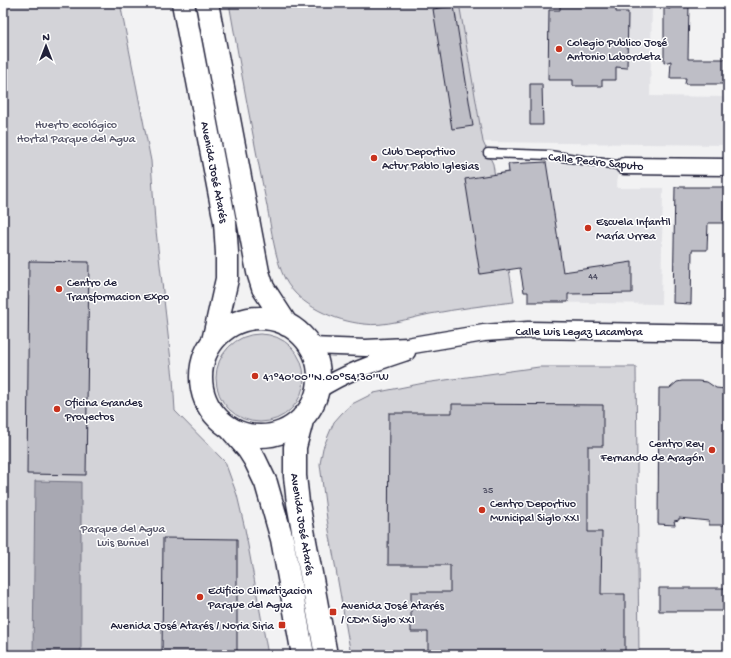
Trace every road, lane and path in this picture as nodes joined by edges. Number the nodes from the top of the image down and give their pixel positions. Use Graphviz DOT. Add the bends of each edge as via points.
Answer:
graph roads {
  1 [pos="183,3"];
  2 [pos="207,3"];
  3 [pos="488,153"];
  4 [pos="624,166"];
  5 [pos="728,167"];
  6 [pos="287,325"];
  7 [pos="728,333"];
  8 [pos="213,341"];
  9 [pos="431,343"];
  10 [pos="310,346"];
  11 [pos="317,391"];
  12 [pos="303,417"];
  13 [pos="230,428"];
  14 [pos="303,655"];
  15 [pos="326,655"];
  1 -- 8 [label="main road, Avenida José Atarés" via="225,222 228,253 227,279"];
  2 -- 6 [label="main road, Avenida José Atarés" via="258,272 263,288"];
  3 -- 4 [label="lane, Calle Pedro Saputo" via="549,155"];
  4 -- 5 [label="street, Calle Pedro Saputo"];
  6 -- 8 [label="main road" via="272,319 250,319 225,329"];
  6 -- 10 [label="main road" via="300,334"];
  7 -- 9 [label="street, Calle Luis Legaz Lacambra" via="528,330 484,333"];
  8 -- 13 [label="main road" via="205,355 201,372 202,388 207,404 217,418"];
  9 -- 10 [label="street, Calle Luis Legaz Lacambra" via="388,347"];
  9 -- 11 [label="street, Calle Luis Legaz Lacambra" via="362,367"];
  10 -- 11 [label="main road" via="319,376"];
  11 -- 12 [label="main road" via="312,405"];
  12 -- 13 [label="main road" via="291,428 276,434 245,435"];
  12 -- 15 [label="main road, Avenida José Atarés" via="295,447 295,476"];
  13 -- 14 [label="main road, Avenida José Atarés" via="248,449 266,483 282,539"];
}
